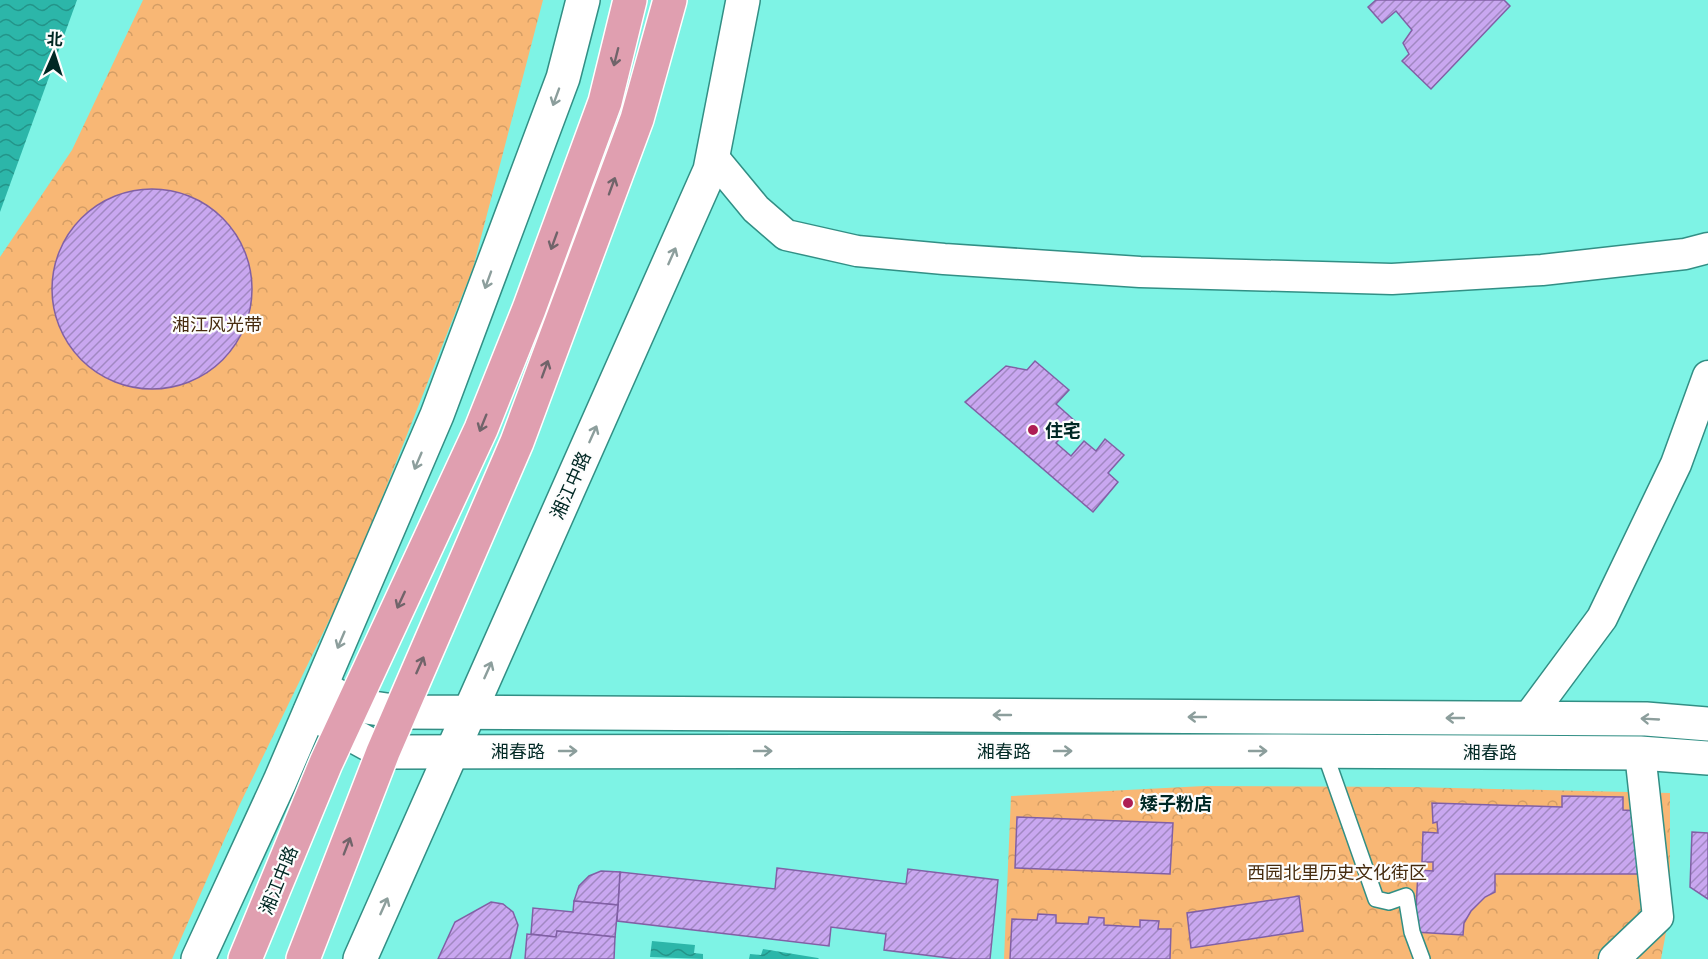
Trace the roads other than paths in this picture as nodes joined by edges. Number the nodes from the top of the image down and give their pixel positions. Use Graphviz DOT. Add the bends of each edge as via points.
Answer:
graph roads {
  1 [pos="583,0"];
  2 [pos="630,0"];
  3 [pos="670,0"];
  4 [pos="743,0"];
  5 [pos="713,157"];
  6 [pos="1708,248"];
  7 [pos="1708,376"];
  8 [pos="315,699"];
  9 [pos="400,712"];
  10 [pos="470,712"];
  11 [pos="347,717"];
  12 [pos="1528,718"];
  13 [pos="1708,724"];
  14 [pos="1324,751"];
  15 [pos="383,752"];
  16 [pos="452,752"];
  17 [pos="1640,753"];
  18 [pos="1708,758"];
  19 [pos="198,959"];
  20 [pos="245,959"];
  21 [pos="303,959"];
  22 [pos="360,959"];
  23 [pos="1422,959"];
  24 [pos="1614,959"];
  1 -- 8 [label="street, one-way" via="563,78 437,415"];
  2 -- 11 [label="main road, 湘江中路, one-way" via="605,102 529,309 481,429"];
  9 -- 3 [label="main road, one-way" via="525,421 637,119"];
  4 -- 5 [label="street, 湘江中路"];
  5 -- 6 [label="street" via="756,209 786,235 857,251 933,258 1140,272 1392,279 1542,270"];
  10 -- 5 [label="street, 湘江中路, one-way"];
  7 -- 12 [label="street" via="1676,464 1602,618"];
  8 -- 11 [label="street, 湘春路"];
  8 -- 19 [label="street"];
  9 -- 10 [label="street, 湘春路"];
  9 -- 11 [label="street, 湘春路"];
  9 -- 15 [label="main road"];
  12 -- 10 [label="street, 湘春路, one-way"];
  10 -- 16 [label="street, 湘江中路"];
  11 -- 15 [label="street, 湘春路"];
  11 -- 20 [label="main road, 湘江中路"];
  13 -- 12 [label="street, 湘春路, one-way"];
  16 -- 14 [label="street, 湘春路, one-way"];
  14 -- 17 [label="street, 湘春路"];
  14 -- 23 [label="lane" via="1376,898 1389,902 1406,896 1412,932"];
  15 -- 16 [label="street, 湘春路"];
  21 -- 15 [label="main road, one-way"];
  22 -- 16 [label="street, 湘江中路, one-way"];
  17 -- 18 [label="street, 湘春路"];
  17 -- 24 [label="street" via="1658,917"];
}
